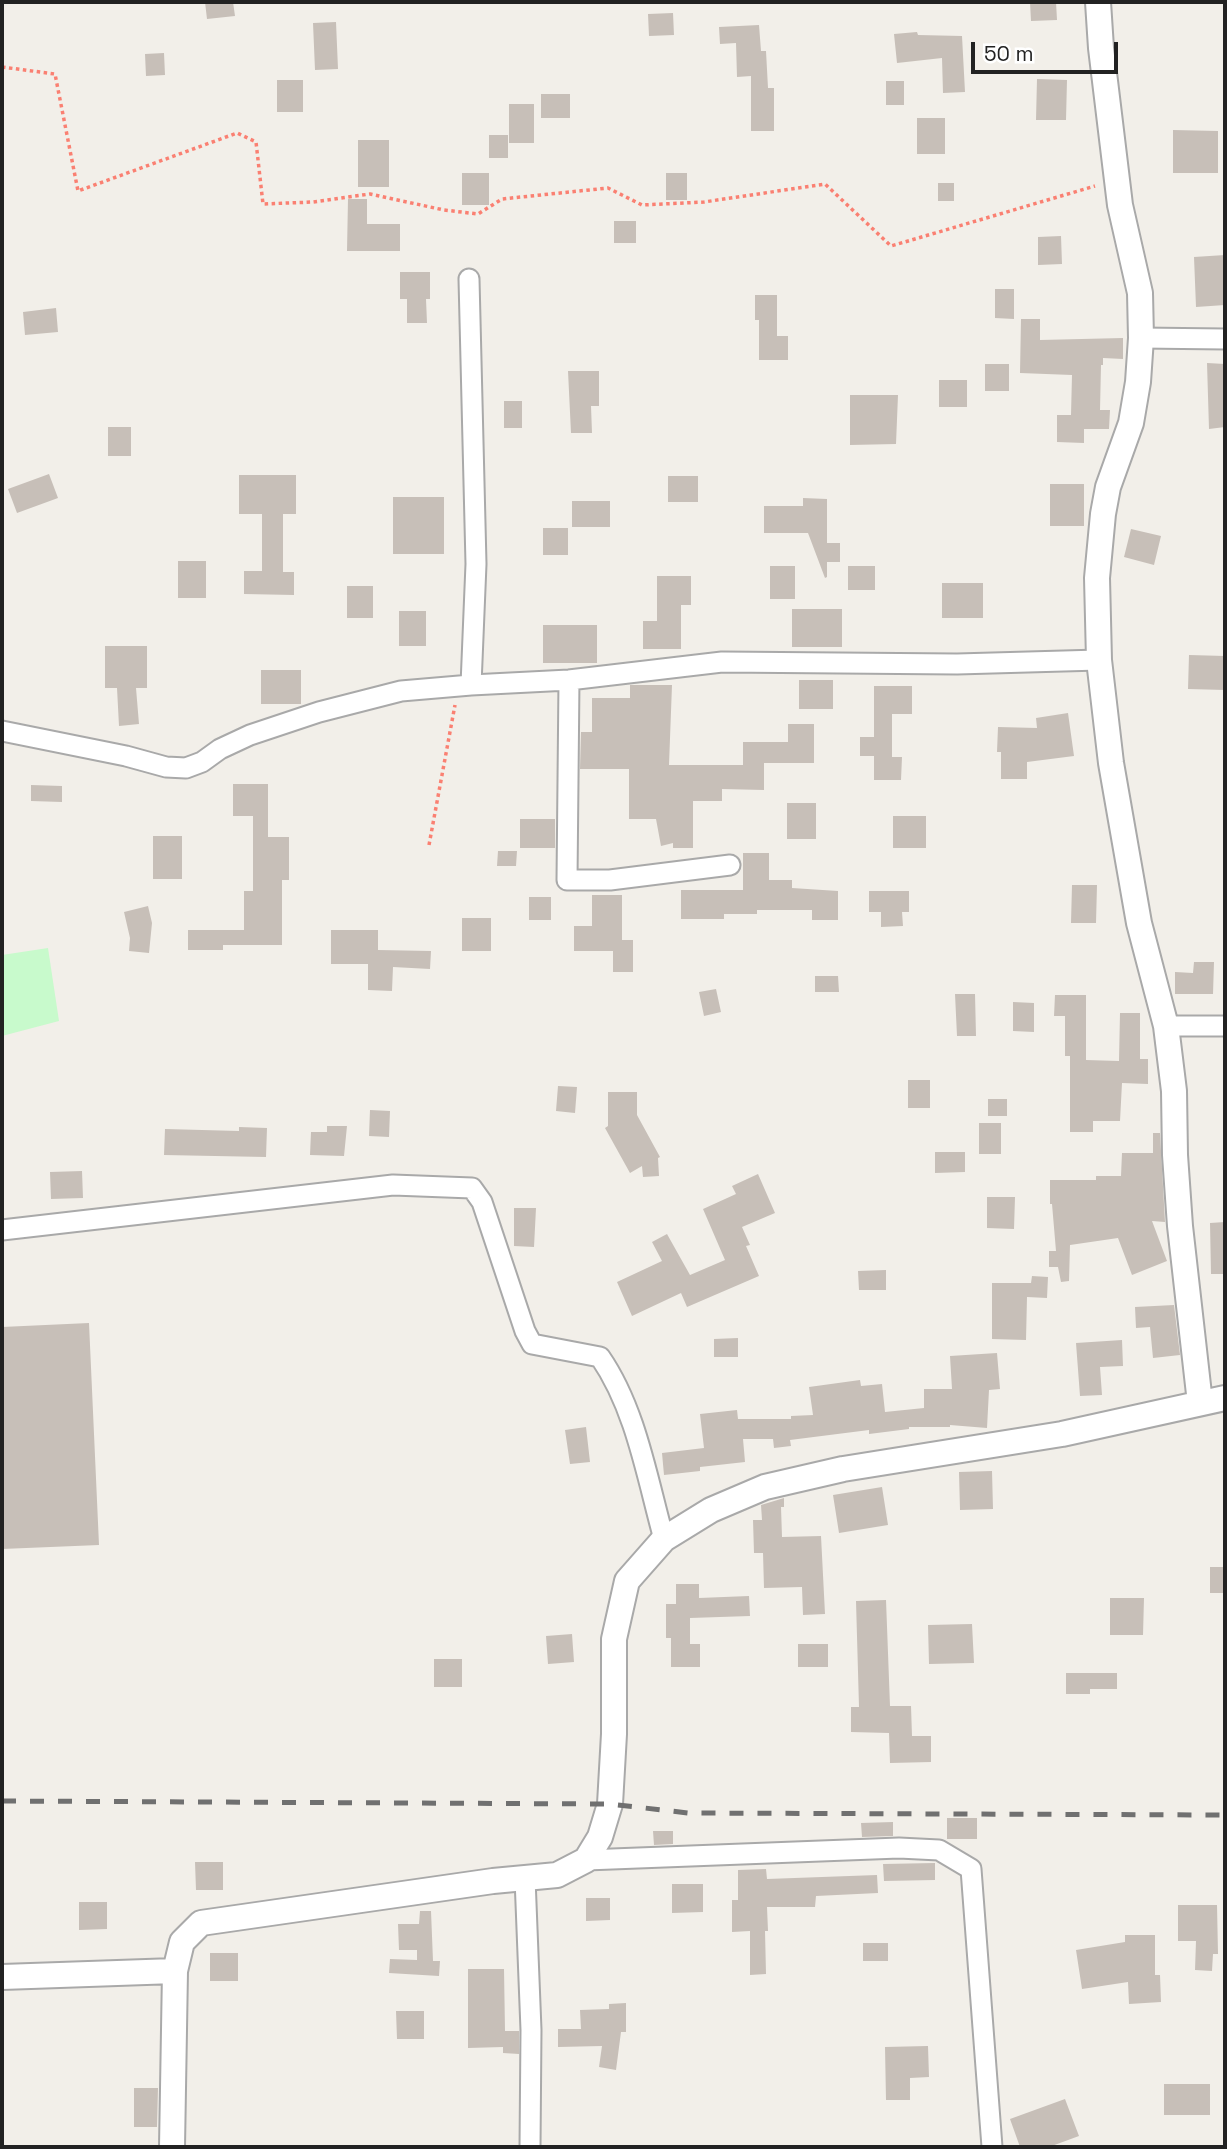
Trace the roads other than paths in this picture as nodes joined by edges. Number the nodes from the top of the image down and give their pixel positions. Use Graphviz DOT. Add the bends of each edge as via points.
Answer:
graph roads {
  1 [pos="1098,2"];
  2 [pos="469,279"];
  3 [pos="1141,338"];
  4 [pos="1225,339"];
  5 [pos="1099,660"];
  6 [pos="569,680"];
  7 [pos="465,685"];
  8 [pos="2,731"];
  9 [pos="730,865"];
  10 [pos="1166,1026"];
  11 [pos="1225,1026"];
  12 [pos="2,1230"];
  13 [pos="1225,1398"];
  14 [pos="1200,1403"];
  15 [pos="664,1539"];
  16 [pos="586,1860"];
  17 [pos="525,1878"];
  18 [pos="175,1970"];
  19 [pos="2,1978"];
  20 [pos="172,2147"];
  21 [pos="530,2147"];
  22 [pos="992,2147"];
  1 -- 3 [label="street" via="1122,218 1140,293"];
  2 -- 7 [label="street" via="476,564"];
  3 -- 4 [label="street"];
  3 -- 5 [label="street" via="1131,423 1103,514 1097,579"];
  5 -- 6 [label="street" via="722,662"];
  5 -- 10 [label="street" via="1111,763 1139,923"];
  6 -- 7 [label="street"];
  6 -- 9 [label="street" via="567,880 610,880"];
  7 -- 8 [label="street" via="401,691 318,712 250,735 186,768"];
  10 -- 11 [label="street"];
  10 -- 14 [label="street" via="1180,1227"];
  12 -- 15 [label="street" via="393,1185 472,1188 482,1202 532,1344 600,1357 617,1381"];
  13 -- 14 [label="street"];
  14 -- 15 [label="street" via="1062,1434 843,1469 765,1487 711,1510"];
  15 -- 16 [label="street" via="627,1581 614,1639 610,1804 600,1837"];
  16 -- 17 [label="street" via="557,1875"];
  16 -- 22 [label="street" via="899,1848 939,1850 971,1869"];
  17 -- 18 [label="street" via="201,1923 182,1942"];
  17 -- 21 [label="street"];
  18 -- 19 [label="street"];
  18 -- 20 [label="street"];
}
